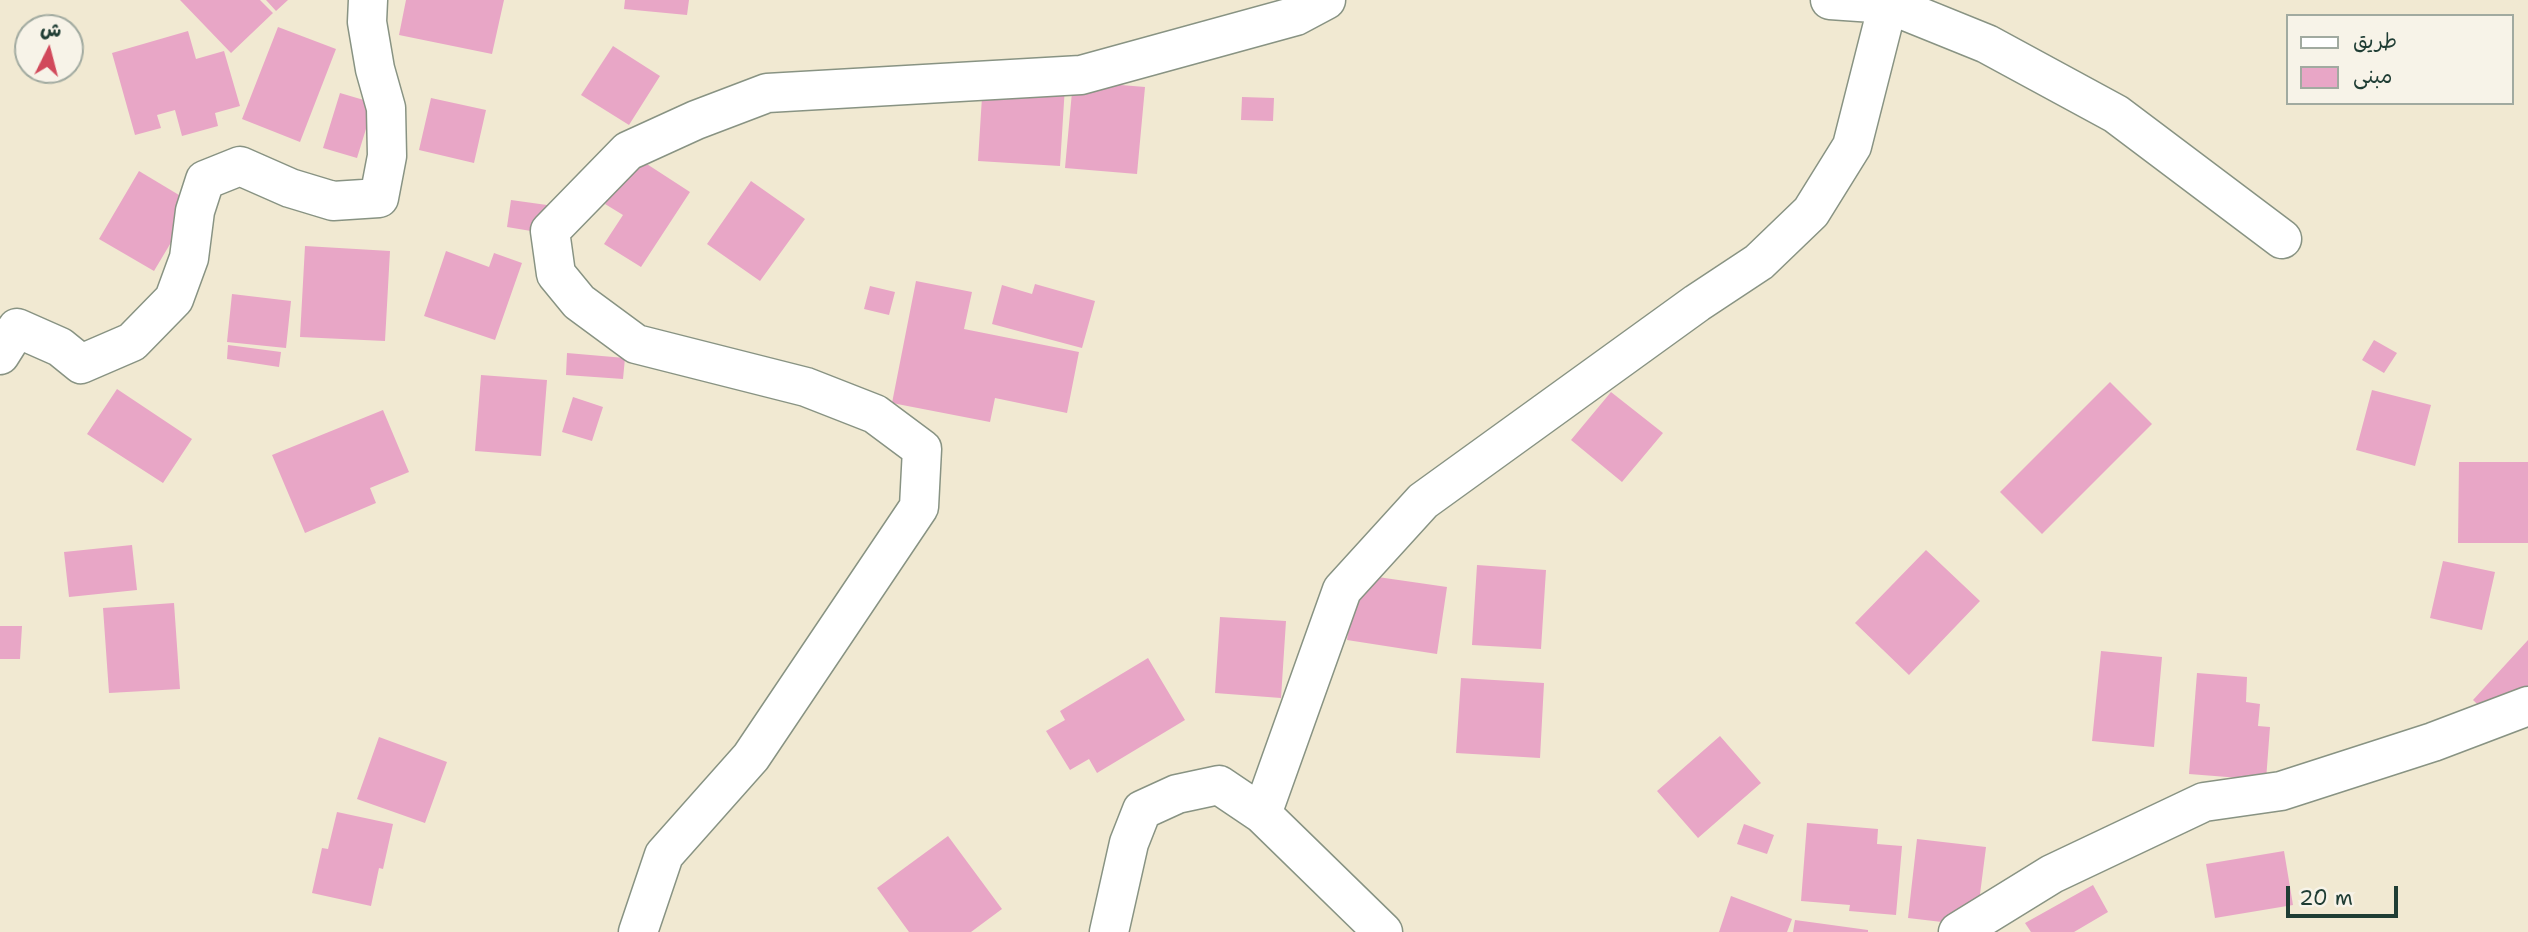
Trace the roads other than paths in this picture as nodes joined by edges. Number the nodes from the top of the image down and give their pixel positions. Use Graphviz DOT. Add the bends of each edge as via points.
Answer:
graph roads {
  1 [pos="368,0"];
  2 [pos="1326,0"];
  3 [pos="1830,0"];
  4 [pos="1889,2"];
  5 [pos="2282,239"];
  6 [pos="0,355"];
  7 [pos="2528,706"];
  8 [pos="1262,814"];
  9 [pos="638,932"];
  10 [pos="1109,932"];
  11 [pos="1382,932"];
  12 [pos="1958,932"];
  1 -- 6 [label="street" via="369,34 386,108 387,156 379,198 332,201 240,166 205,180 195,211 189,258 174,299 132,342 81,364 60,347 17,328"];
  2 -- 9 [label="street" via="1296,16 1082,75 767,93 628,151 550,231 556,274 579,302 636,344 806,387 875,414 922,449 919,507 751,757 664,855"];
  3 -- 4 [label="street"];
  4 -- 5 [label="street" via="1987,44 2116,114"];
  4 -- 8 [label="street" via="1852,146 1811,212 1759,262 1423,500 1342,590"];
  7 -- 12 [label="street" via="2281,791 2204,802 2052,874"];
  8 -- 10 [label="street" via="1219,785 1177,794 1142,810 1129,843"];
  8 -- 11 [label="street"];
}
